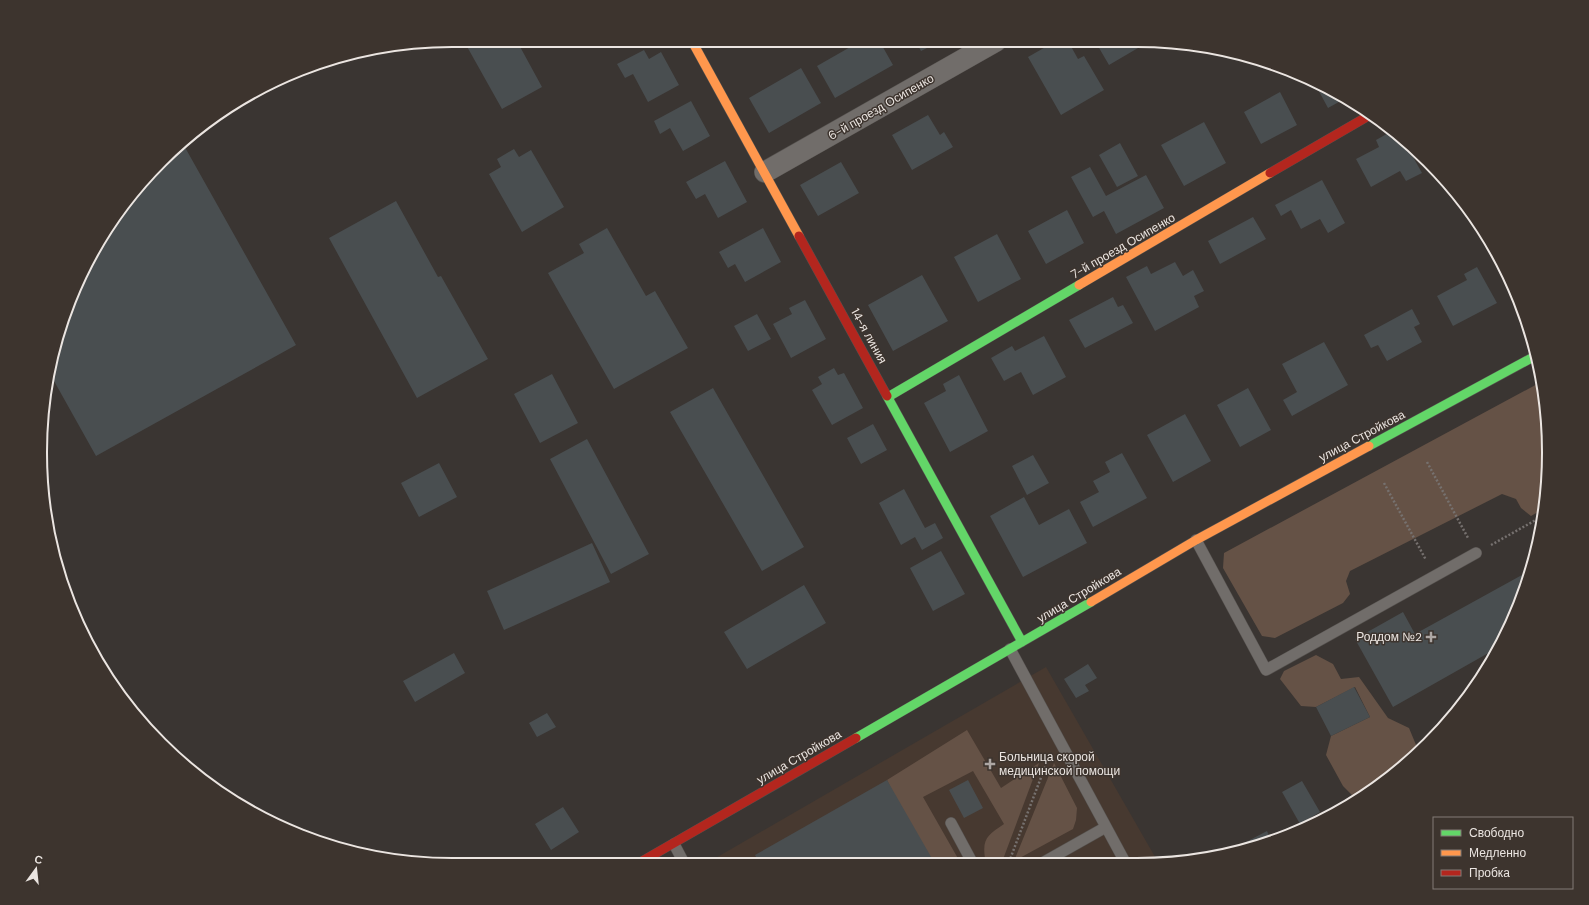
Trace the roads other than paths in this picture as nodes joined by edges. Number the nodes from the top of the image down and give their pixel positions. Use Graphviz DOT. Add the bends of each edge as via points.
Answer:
graph roads {
  1 [pos="696,47"];
  2 [pos="987,47"];
  3 [pos="1365,118"];
  4 [pos="765,172"];
  5 [pos="1530,358"];
  6 [pos="888,397"];
  7 [pos="1196,540"];
  8 [pos="1476,553"];
  9 [pos="1022,642"];
  10 [pos="1010,650"];
  11 [pos="951,822"];
  12 [pos="1106,827"];
  13 [pos="674,844"];
  14 [pos="648,858"];
  15 [pos="681,858"];
  16 [pos="970,858"];
  17 [pos="1051,858"];
  18 [pos="1123,858"];
  1 -- 4 [label="street, 14-я линия"];
  2 -- 4 [label="street, 6-й проезд Осипенко"];
  3 -- 6 [label="street, 7-й проезд Осипенко"];
  4 -- 6 [label="street, 14-я линия"];
  5 -- 7 [label="street, улица Стройкова"];
  6 -- 9 [label="street, 14-я линия"];
  7 -- 8 [label="lane" via="1266,670"];
  7 -- 9 [label="street, улица Стройкова"];
  9 -- 10 [label="street, улица Стройкова"];
  10 -- 12 [label="lane"];
  10 -- 13 [label="street, улица Стройкова"];
  11 -- 16 [label="lane"];
  12 -- 17 [label="lane"];
  12 -- 18 [label="lane"];
  13 -- 14 [label="street, улица Стройкова"];
  13 -- 15 [label="lane"];
}
